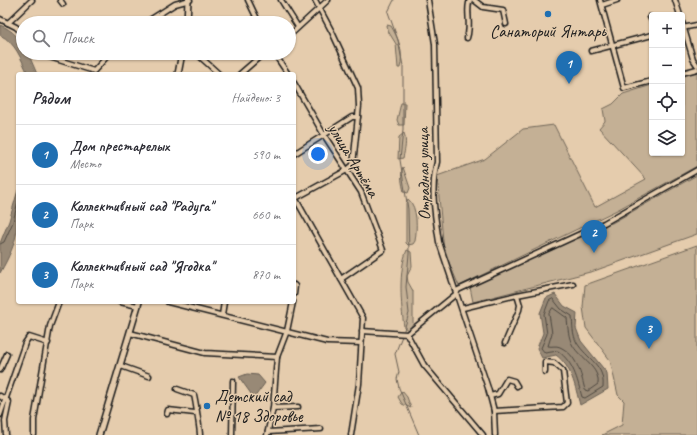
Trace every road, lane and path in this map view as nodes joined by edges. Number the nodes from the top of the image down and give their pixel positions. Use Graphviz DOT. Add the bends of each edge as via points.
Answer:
graph roads {
  1 [pos="32,0"];
  2 [pos="60,0"];
  3 [pos="189,0"];
  4 [pos="248,0"];
  5 [pos="281,0"];
  6 [pos="315,0"];
  7 [pos="328,0"];
  8 [pos="428,0"];
  9 [pos="470,0"];
  10 [pos="474,0"];
  11 [pos="618,0"];
  12 [pos="675,0"];
  13 [pos="601,2"];
  14 [pos="63,4"];
  15 [pos="319,9"];
  16 [pos="679,12"];
  17 [pos="156,16"];
  18 [pos="188,16"];
  19 [pos="256,16"];
  20 [pos="291,16"];
  21 [pos="0,19"];
  22 [pos="8,23"];
  23 [pos="296,24"];
  24 [pos="506,24"];
  25 [pos="697,24"];
  26 [pos="298,27"];
  27 [pos="685,27"];
  28 [pos="16,29"];
  29 [pos="685,34"];
  30 [pos="649,36"];
  31 [pos="467,38"];
  32 [pos="612,45"];
  33 [pos="591,51"];
  34 [pos="59,60"];
  35 [pos="104,60"];
  36 [pos="181,60"];
  37 [pos="203,60"];
  38 [pos="256,60"];
  39 [pos="279,60"];
  40 [pos="697,65"];
  41 [pos="697,69"];
  42 [pos="178,72"];
  43 [pos="216,72"];
  44 [pos="242,72"];
  45 [pos="287,72"];
  46 [pos="685,72"];
  47 [pos="649,82"];
  48 [pos="296,86"];
  49 [pos="358,117"];
  50 [pos="324,135"];
  51 [pos="296,153"];
  52 [pos="348,170"];
  53 [pos="697,170"];
  54 [pos="296,197"];
  55 [pos="296,202"];
  56 [pos="340,279"];
  57 [pos="573,284"];
  58 [pos="456,294"];
  59 [pos="517,294"];
  60 [pos="58,304"];
  61 [pos="138,304"];
  62 [pos="176,304"];
  63 [pos="224,304"];
  64 [pos="293,304"];
  65 [pos="463,308"];
  66 [pos="222,315"];
  67 [pos="287,331"];
  68 [pos="362,331"];
  69 [pos="130,333"];
  70 [pos="407,334"];
  71 [pos="48,343"];
  72 [pos="361,343"];
  73 [pos="505,343"];
  74 [pos="7,354"];
  75 [pos="276,357"];
  76 [pos="121,366"];
  77 [pos="0,370"];
  78 [pos="545,372"];
  79 [pos="149,376"];
  80 [pos="233,381"];
  81 [pos="517,386"];
  82 [pos="177,389"];
  83 [pos="0,396"];
  84 [pos="490,396"];
  85 [pos="6,399"];
  86 [pos="273,408"];
  87 [pos="298,408"];
  88 [pos="494,411"];
  89 [pos="196,413"];
  90 [pos="167,414"];
  91 [pos="0,416"];
  92 [pos="321,429"];
  93 [pos="267,434"];
  94 [pos="6,435"];
  95 [pos="34,435"];
  96 [pos="100,435"];
  97 [pos="200,435"];
  98 [pos="232,435"];
  99 [pos="351,435"];
  100 [pos="483,435"];
  101 [pos="495,435"];
  1 -- 22 [label="street"];
  2 -- 14 [label="street"];
  3 -- 17 [label="street" via="175,4"];
  3 -- 18 [label="main road"];
  4 -- 19 [label="street"];
  5 -- 20 [label="street"];
  6 -- 15 [label="street"];
  7 -- 15 [label="street"];
  8 -- 58 [label="street, Отрадная улица" via="435,44 435,219 439,242"];
  9 -- 31 [label="street" via="470,28"];
  10 -- 24 [label="street" via="483,7 503,10"];
  11 -- 13 [label="street"];
  12 -- 16 [label="street"];
  13 -- 32 [label="street"];
  15 -- 26 [label="street"];
  15 -- 49 [label="street" via="356,81 359,97"];
  21 -- 22 [label="street"];
  22 -- 28 [label="street"];
  23 -- 26 [label="street"];
  25 -- 27 [label="street"];
  29 -- 40 [label="street"];
  30 -- 32 [label="street"];
  32 -- 33 [label="street"];
  32 -- 47 [label="street" via="624,88"];
  34 -- 35 [label="street" via="94,71"];
  36 -- 42 [label="main road"];
  37 -- 43 [label="street"];
  38 -- 44 [label="street"];
  39 -- 45 [label="street"];
  41 -- 46 [label="street"];
  48 -- 50 [label="street, улица Артёма"];
  49 -- 50 [label="street" via="352,117"];
  49 -- 52 [label="street" via="353,165"];
  50 -- 51 [label="street"];
  50 -- 52 [label="street, улица Артёма"];
  52 -- 54 [label="street"];
  52 -- 56 [label="street, улица Артёма" via="361,192 383,250"];
  53 -- 58 [label="street" via="604,223 493,272 458,290"];
  55 -- 56 [label="street"];
  56 -- 68 [label="street" via="363,318"];
  57 -- 59 [label="street"];
  58 -- 65 [label="street, Отрадная улица"];
  58 -- 70 [label="street"];
  59 -- 65 [label="street"];
  59 -- 73 [label="street" via="519,310"];
  60 -- 71 [label="street" via="50,326"];
  61 -- 69 [label="main road"];
  62 -- 66 [label="street"];
  63 -- 66 [label="street"];
  64 -- 67 [label="street"];
  65 -- 84 [label="street, Отрадная улица"];
  66 -- 67 [label="street"];
  67 -- 72 [label="street" via="327,342"];
  67 -- 75 [label="street"];
  68 -- 70 [label="street"];
  68 -- 72 [label="street"];
  69 -- 75 [label="street" via="205,353"];
  69 -- 76 [label="main road"];
  70 -- 100 [label="street" via="424,365"];
  71 -- 85 [label="street" via="29,337"];
  71 -- 95 [label="street" via="34,420"];
  72 -- 99 [label="street" via="359,384"];
  74 -- 77 [label="street"];
  75 -- 86 [label="street"];
  76 -- 79 [label="street"];
  76 -- 96 [label="main road"];
  78 -- 88 [label="street" via="545,362 554,363 563,371 567,403 563,407"];
  80 -- 98 [label="street"];
  81 -- 84 [label="street" via="514,381 507,380 498,394"];
  82 -- 89 [label="street" via="194,395"];
  83 -- 85 [label="street"];
  84 -- 88 [label="street, Отрадная улица"];
  85 -- 91 [label="street"];
  85 -- 94 [label="street" via="9,406 5,421"];
  86 -- 87 [label="street"];
  86 -- 93 [label="street"];
  88 -- 101 [label="street, Отрадная улица"];
  89 -- 90 [label="street" via="168,410"];
  89 -- 97 [label="street"];
  92 -- 93 [label="street"];
}
